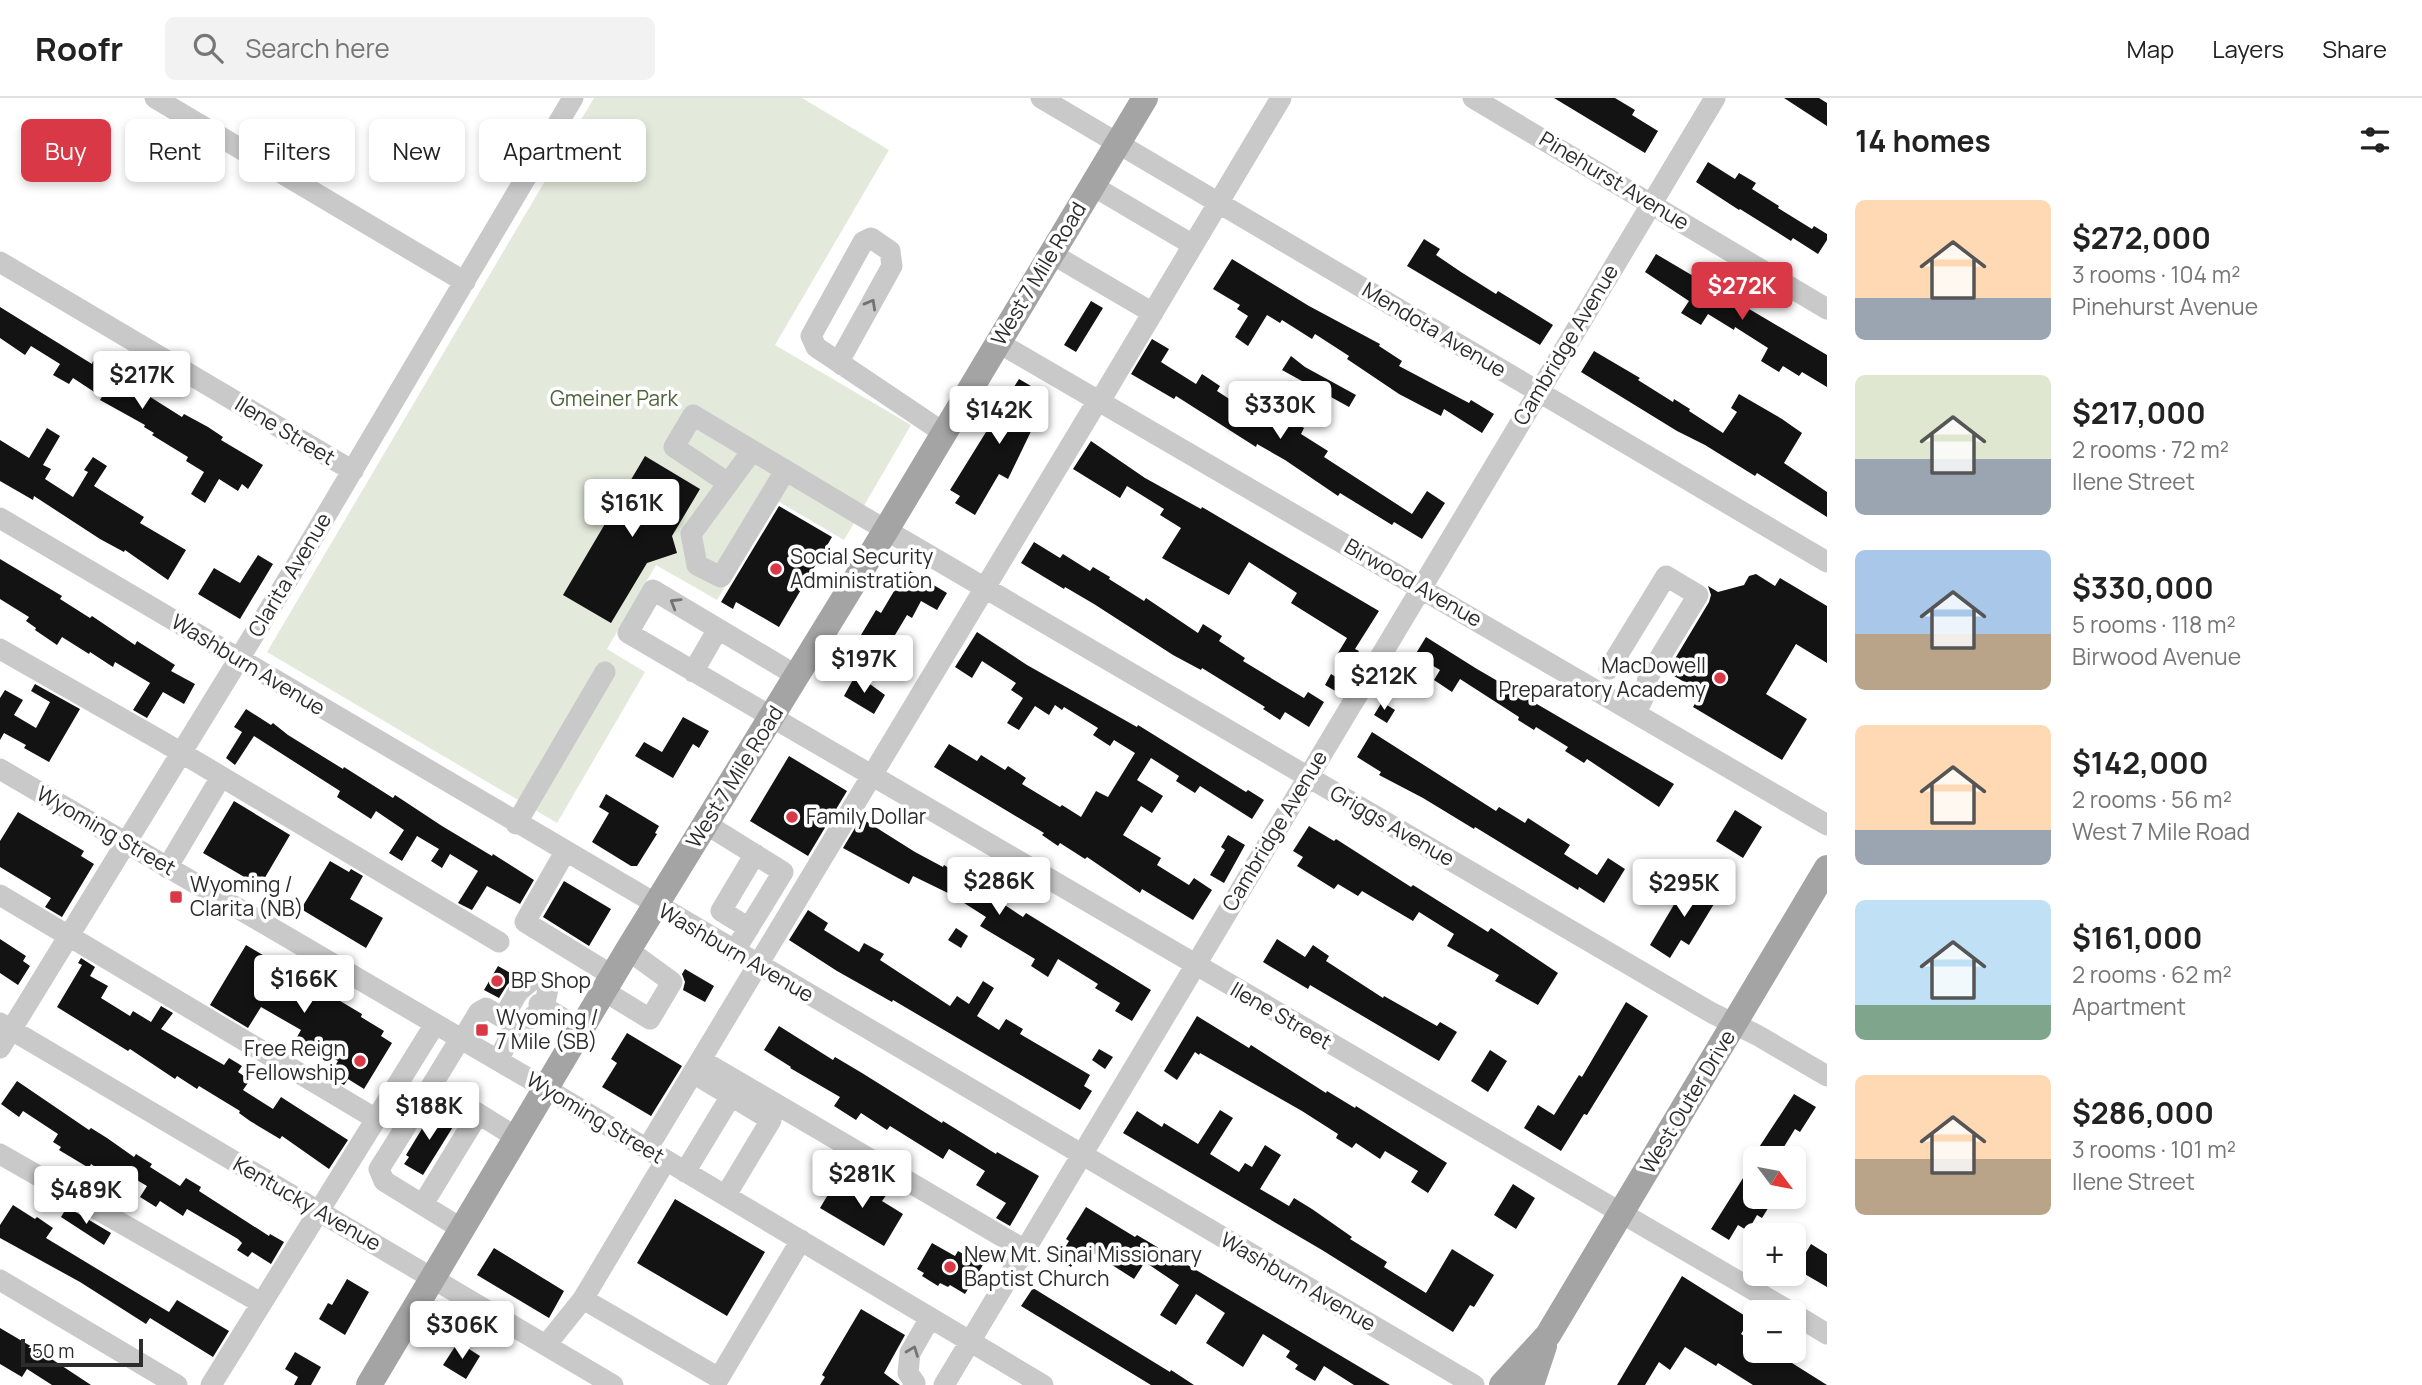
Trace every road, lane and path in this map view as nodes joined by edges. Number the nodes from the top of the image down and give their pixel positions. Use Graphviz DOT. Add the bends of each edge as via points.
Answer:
graph roads {
  1 [pos="155,98"];
  2 [pos="573,98"];
  3 [pos="1041,98"];
  4 [pos="1145,98"];
  5 [pos="1281,98"];
  6 [pos="1473,98"];
  7 [pos="1715,98"];
  8 [pos="1118,144"];
  9 [pos="1093,186"];
  10 [pos="1219,203"];
  11 [pos="1651,203"];
  12 [pos="1194,245"];
  13 [pos="1052,254"];
  14 [pos="0,262"];
  15 [pos="465,282"];
  16 [pos="1827,309"];
  17 [pos="1153,313"];
  18 [pos="999,343"];
  19 [pos="842,365"];
  20 [pos="1538,391"];
  21 [pos="1099,401"];
  22 [pos="944,433"];
  23 [pos="752,451"];
  24 [pos="353,471"];
  25 [pos="785,471"];
  26 [pos="728,483"];
  27 [pos="0,518"];
  28 [pos="886,530"];
  29 [pos="1827,562"];
  30 [pos="1421,587"];
  31 [pos="985,588"];
  32 [pos="718,629"];
  33 [pos="0,649"];
  34 [pos="239,660"];
  35 [pos="1609,669"];
  36 [pos="606,672"];
  37 [pos="693,672"];
  38 [pos="797,676"];
  39 [pos="1636,713"];
  40 [pos="771,718"];
  41 [pos="182,754"];
  42 [pos="0,769"];
  43 [pos="221,777"];
  44 [pos="872,777"];
  45 [pos="1308,777"];
  46 [pos="516,824"];
  47 [pos="706,824"];
  48 [pos="1827,825"];
  49 [pos="126,844"];
  50 [pos="565,852"];
  51 [pos="755,855"];
  52 [pos="167,868"];
  53 [pos="1827,868"];
  54 [pos="0,894"];
  55 [pos="655,906"];
  56 [pos="749,928"];
  57 [pos="69,936"];
  58 [pos="499,942"];
  59 [pos="628,950"];
  60 [pos="734,952"];
  61 [pos="759,966"];
  62 [pos="1195,966"];
  63 [pos="608,984"];
  64 [pos="528,1001"];
  65 [pos="435,1024"];
  66 [pos="1734,1024"];
  67 [pos="581,1029"];
  68 [pos="4,1034"];
  69 [pos="461,1039"];
  70 [pos="498,1060"];
  71 [pos="697,1066"];
  72 [pos="1827,1076"];
  73 [pos="432,1085"];
  74 [pos="545,1088"];
  75 [pos="731,1096"];
  76 [pos="478,1114"];
  77 [pos="376,1119"];
  78 [pos="516,1137"];
  79 [pos="647,1149"];
  80 [pos="0,1154"];
  81 [pos="1081,1155"];
  82 [pos="666,1160"];
  83 [pos="685,1172"];
  84 [pos="726,1195"];
  85 [pos="422,1204"];
  86 [pos="319,1211"];
  87 [pos="1621,1214"];
  88 [pos="463,1228"];
  89 [pos="801,1240"];
  90 [pos="1025,1250"];
  91 [pos="433,1278"];
  92 [pos="0,1280"];
  93 [pos="583,1299"];
  94 [pos="1770,1300"];
  95 [pos="261,1303"];
  96 [pos="930,1318"];
  97 [pos="1806,1321"];
  98 [pos="1827,1334"];
  99 [pos="1548,1335"];
  100 [pos="970,1342"];
  101 [pos="546,1345"];
  102 [pos="177,1385"];
  103 [pos="211,1385"];
  104 [pos="369,1385"];
  105 [pos="614,1385"];
  106 [pos="914,1385"];
  107 [pos="944,1385"];
  108 [pos="1043,1385"];
  109 [pos="1474,1385"];
  110 [pos="1502,1385"];
  111 [pos="1531,1385"];
  1 -- 15 [label="street"];
  2 -- 15 [label="street, Clarita Avenue"];
  3 -- 8 [label="street, Mendota Avenue"];
  4 -- 8 [label="main road, West 7 Mile Road"];
  5 -- 10 [label="street"];
  6 -- 11 [label="street, Pinehurst Avenue"];
  7 -- 11 [label="street, Cambridge Avenue"];
  8 -- 9 [label="main road, West 7 Mile Road"];
  8 -- 10 [label="street, Mendota Avenue"];
  9 -- 12 [label="street"];
  9 -- 13 [label="main road, West 7 Mile Road"];
  10 -- 12 [label="street"];
  10 -- 20 [label="street, Mendota Avenue"];
  11 -- 16 [label="street, Pinehurst Avenue"];
  11 -- 20 [label="street, Cambridge Avenue"];
  12 -- 17 [label="street"];
  13 -- 17 [label="street"];
  13 -- 18 [label="main road, West 7 Mile Road"];
  14 -- 24 [label="street, Ilene Street"];
  15 -- 24 [label="street, Clarita Avenue"];
  17 -- 21 [label="street"];
  18 -- 21 [label="street, Birwood Avenue"];
  18 -- 22 [label="main road, West 7 Mile Road"];
  19 -- 19 [label="street, one-way" via="842,356 892,266 890,251 871,238 863,242 811,336 816,347"];
  19 -- 22 [label="street"];
  20 -- 29 [label="street, Mendota Avenue"];
  20 -- 30 [label="street, Cambridge Avenue"];
  21 -- 30 [label="street, Birwood Avenue"];
  21 -- 31 [label="street"];
  22 -- 28 [label="main road, West 7 Mile Road"];
  23 -- 25 [label="street, Griggs Avenue"];
  23 -- 26 [label="street"];
  23 -- 26 [label="street, Griggs Avenue" via="693,415 674,447"];
  24 -- 34 [label="street, Clarita Avenue"];
  25 -- 26 [label="street" via="721,576 697,565 691,534"];
  25 -- 28 [label="street, Griggs Avenue"];
  27 -- 34 [label="street, Washburn Avenue"];
  28 -- 31 [label="street, Griggs Avenue"];
  28 -- 38 [label="main road, West 7 Mile Road"];
  30 -- 39 [label="street, Birwood Avenue"];
  30 -- 45 [label="street, Cambridge Avenue"];
  31 -- 44 [label="street"];
  31 -- 45 [label="street, Griggs Avenue"];
  32 -- 37 [label="street"];
  32 -- 37 [label="street, Ilene Street, one-way" via="653,590 628,633"];
  32 -- 38 [label="street"];
  33 -- 41 [label="street"];
  34 -- 41 [label="street, Clarita Avenue"];
  34 -- 46 [label="street, Washburn Avenue"];
  35 -- 39 [label="street" via="1666,576 1698,595 1648,677"];
  36 -- 46 [label="street"];
  37 -- 40 [label="street, Ilene Street"];
  38 -- 40 [label="main road, West 7 Mile Road"];
  39 -- 48 [label="street, Birwood Avenue"];
  40 -- 44 [label="street, Ilene Street"];
  40 -- 47 [label="main road, West 7 Mile Road"];
  41 -- 43 [label="street"];
  41 -- 49 [label="street, Clarita Avenue"];
  42 -- 49 [label="street, Wyoming Street"];
  43 -- 52 [label="street"];
  43 -- 58 [label="street"];
  44 -- 61 [label="street"];
  44 -- 62 [label="street, Ilene Street"];
  45 -- 62 [label="street, Cambridge Avenue"];
  45 -- 66 [label="street, Griggs Avenue"];
  46 -- 50 [label="street, Washburn Avenue"];
  47 -- 51 [label="street"];
  47 -- 55 [label="main road, West 7 Mile Road"];
  49 -- 52 [label="street, Wyoming Street"];
  49 -- 57 [label="street, Clarita Avenue"];
  50 -- 55 [label="street, Washburn Avenue"];
  50 -- 63 [label="street" via="525,922"];
  51 -- 56 [label="street" via="783,872"];
  51 -- 56 [label="street" via="721,911"];
  52 -- 65 [label="street, Wyoming Street"];
  53 -- 66 [label="main road, West Outer Drive"];
  54 -- 57 [label="street"];
  55 -- 59 [label="main road, West 7 Mile Road"];
  55 -- 60 [label="street, Washburn Avenue"];
  56 -- 60 [label="street"];
  57 -- 68 [label="street, Clarita Avenue"];
  57 -- 77 [label="street"];
  59 -- 63 [label="main road, West 7 Mile Road"];
  59 -- 63 [label="street" via="672,982 650,1019"];
  60 -- 61 [label="street, Washburn Avenue"];
  61 -- 71 [label="street"];
  61 -- 81 [label="street, Washburn Avenue"];
  62 -- 81 [label="street, Cambridge Avenue"];
  62 -- 87 [label="street, Ilene Street"];
  63 -- 67 [label="main road, West 7 Mile Road"];
  64 -- 67 [label="street"];
  64 -- 69 [label="street" via="483,1008"];
  64 -- 70 [label="street"];
  65 -- 69 [label="street, Wyoming Street"];
  65 -- 77 [label="street"];
  66 -- 72 [label="street, Griggs Avenue"];
  66 -- 87 [label="main road, West Outer Drive"];
  67 -- 74 [label="main road, West 7 Mile Road"];
  68 -- 86 [label="street, Kentucky Avenue"];
  69 -- 70 [label="street, Wyoming Street"];
  69 -- 73 [label="street"];
  70 -- 74 [label="street, Wyoming Street"];
  71 -- 75 [label="street"];
  71 -- 79 [label="street"];
  71 -- 90 [label="street"];
  73 -- 76 [label="street"];
  73 -- 85 [label="street" via="379,1169 384,1181"];
  74 -- 78 [label="main road, West 7 Mile Road"];
  74 -- 79 [label="street, Wyoming Street"];
  75 -- 83 [label="street"];
  75 -- 84 [label="street" via="771,1120"];
  76 -- 78 [label="street"];
  76 -- 85 [label="street"];
  77 -- 86 [label="street"];
  78 -- 88 [label="main road, West 7 Mile Road"];
  79 -- 82 [label="street, Wyoming Street"];
  80 -- 95 [label="street"];
  81 -- 90 [label="street, Cambridge Avenue"];
  81 -- 109 [label="street, Washburn Avenue"];
  82 -- 83 [label="street, Wyoming Street"];
  82 -- 93 [label="street"];
  83 -- 84 [label="street, Wyoming Street"];
  84 -- 89 [label="street, Wyoming Street"];
  85 -- 88 [label="street"];
  86 -- 91 [label="street, Kentucky Avenue"];
  86 -- 95 [label="street"];
  87 -- 94 [label="street, Ilene Street"];
  87 -- 99 [label="main road, West Outer Drive"];
  88 -- 91 [label="main road, West 7 Mile Road"];
  89 -- 93 [label="street" via="719,1378"];
  89 -- 96 [label="street, Wyoming Street"];
  90 -- 100 [label="street, Cambridge Avenue"];
  91 -- 101 [label="street, Kentucky Avenue"];
  91 -- 104 [label="main road, West 7 Mile Road"];
  92 -- 102 [label="street"];
  93 -- 101 [label="street"];
  95 -- 103 [label="street"];
  96 -- 100 [label="street, Wyoming Street"];
  106 -- 96 [label="street, one-way" via="908,1373 910,1353"];
  97 -- 98 [label="street, Ilene Street"];
  99 -- 110 [label="main road, West Outer Drive"];
  99 -- 111 [label="main road, West Outer Drive"];
  100 -- 107 [label="street, Cambridge Avenue"];
  100 -- 108 [label="street, Wyoming Street"];
  101 -- 105 [label="street, Kentucky Avenue"];
}
